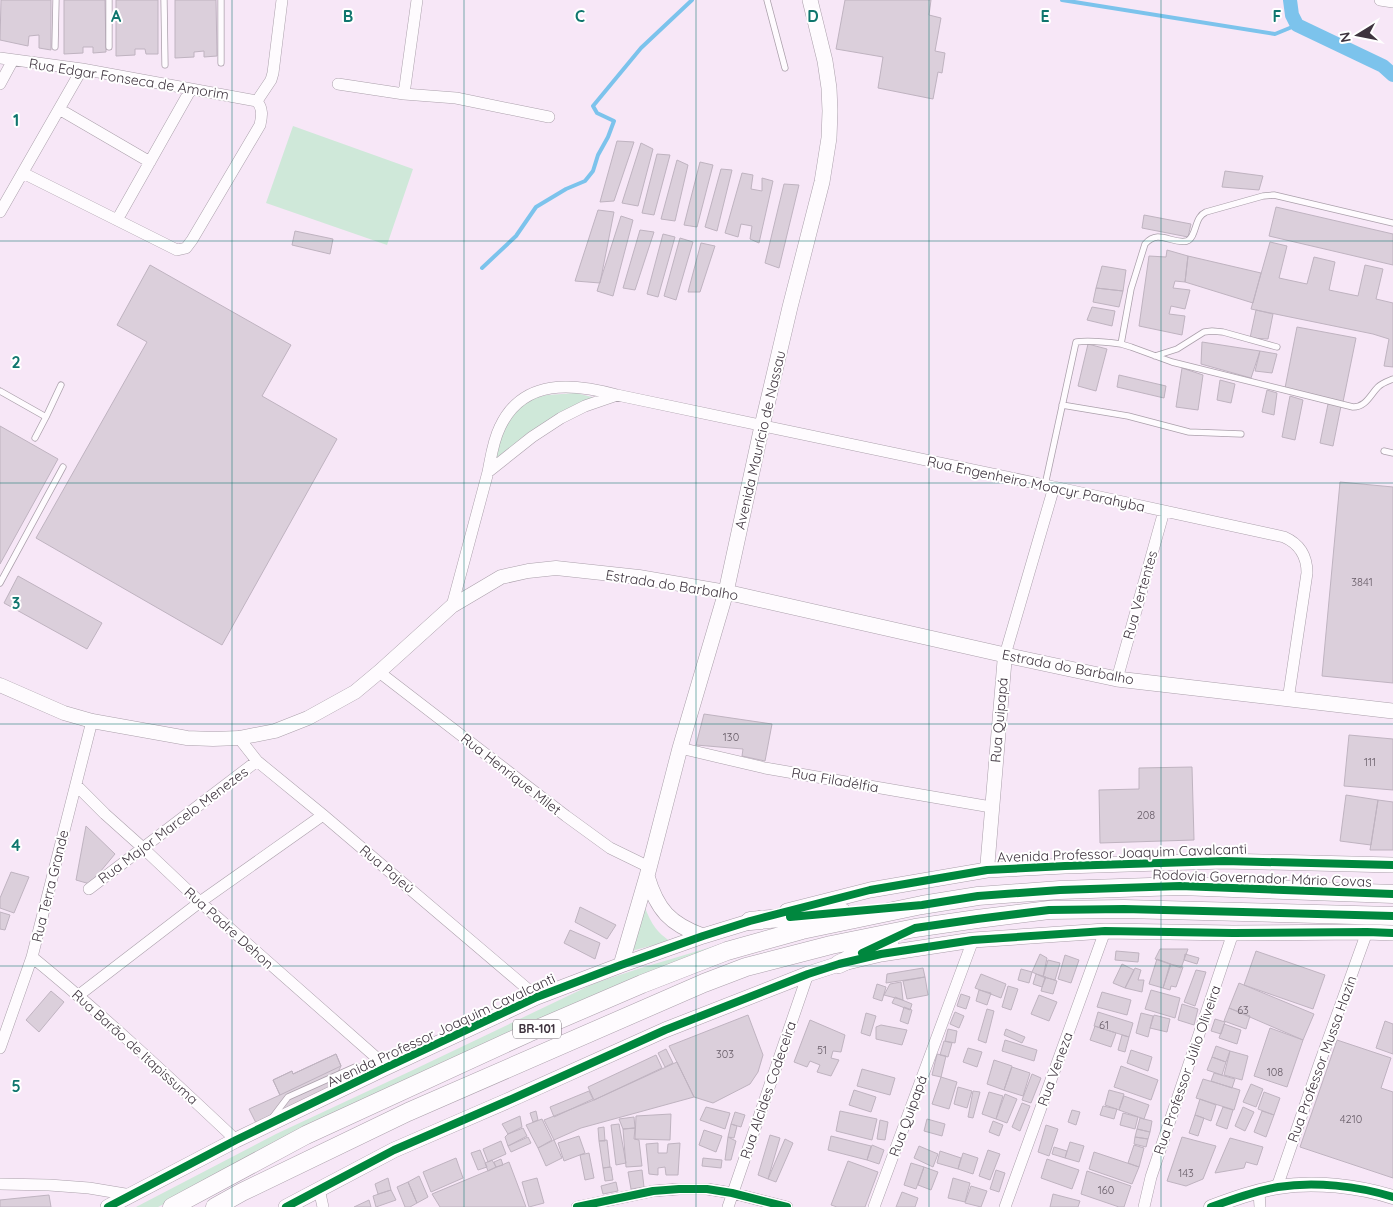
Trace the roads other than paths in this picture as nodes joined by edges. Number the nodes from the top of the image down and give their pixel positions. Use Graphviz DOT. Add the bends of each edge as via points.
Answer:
graph roads {
  1 [pos="56,0"];
  2 [pos="109,0"];
  3 [pos="164,0"];
  4 [pos="221,0"];
  5 [pos="282,0"];
  6 [pos="417,0"];
  7 [pos="767,0"];
  8 [pos="810,0"];
  9 [pos="1380,0"];
  10 [pos="1393,2"];
  11 [pos="55,46"];
  12 [pos="110,48"];
  13 [pos="0,58"];
  14 [pos="13,60"];
  15 [pos="221,63"];
  16 [pos="165,66"];
  17 [pos="786,68"];
  18 [pos="82,69"];
  19 [pos="0,84"];
  20 [pos="338,84"];
  21 [pos="191,89"];
  22 [pos="404,94"];
  23 [pos="257,101"];
  24 [pos="59,109"];
  25 [pos="549,117"];
  26 [pos="150,162"];
  27 [pos="23,172"];
  28 [pos="0,212"];
  29 [pos="118,220"];
  30 [pos="1393,223"];
  31 [pos="1121,344"];
  32 [pos="1277,347"];
  33 [pos="1156,356"];
  34 [pos="1393,379"];
  35 [pos="61,386"];
  36 [pos="0,391"];
  37 [pos="617,395"];
  38 [pos="1062,405"];
  39 [pos="46,417"];
  40 [pos="762,426"];
  41 [pos="1241,434"];
  42 [pos="34,438"];
  43 [pos="1384,451"];
  44 [pos="1393,452"];
  45 [pos="63,467"];
  46 [pos="488,472"];
  47 [pos="1050,486"];
  48 [pos="1164,511"];
  49 [pos="0,583"];
  50 [pos="726,592"];
  51 [pos="452,606"];
  52 [pos="1005,655"];
  53 [pos="379,672"];
  54 [pos="1117,679"];
  55 [pos="0,685"];
  56 [pos="1288,700"];
  57 [pos="1393,711"];
  58 [pos="92,721"];
  59 [pos="239,738"];
  60 [pos="680,748"];
  61 [pos="257,761"];
  62 [pos="76,785"];
  63 [pos="991,807"];
  64 [pos="323,815"];
  65 [pos="143,848"];
  66 [pos="1393,865"];
  67 [pos="987,870"];
  68 [pos="648,872"];
  69 [pos="90,889"];
  70 [pos="1393,894"];
  71 [pos="200,902"];
  72 [pos="922,905"];
  73 [pos="1393,916"];
  74 [pos="750,920"];
  75 [pos="915,928"];
  76 [pos="1105,931"];
  77 [pos="1367,932"];
  78 [pos="1233,933"];
  79 [pos="1393,933"];
  80 [pos="703,936"];
  81 [pos="973,940"];
  82 [pos="32,957"];
  83 [pos="839,964"];
  84 [pos="621,965"];
  85 [pos="808,974"];
  86 [pos="78,995"];
  87 [pos="538,997"];
  88 [pos="0,1048"];
  89 [pos="386,1067"];
  90 [pos="236,1140"];
  91 [pos="0,1184"];
  92 [pos="1277,1187"];
  93 [pos="319,1189"];
  94 [pos="1259,1192"];
  95 [pos="732,1193"];
  96 [pos="131,1195"];
  97 [pos="1393,1196"];
  98 [pos="584,1206"];
  99 [pos="108,1207"];
  100 [pos="172,1207"];
  101 [pos="215,1207"];
  102 [pos="286,1207"];
  103 [pos="322,1207"];
  104 [pos="728,1207"];
  105 [pos="787,1207"];
  106 [pos="874,1207"];
  107 [pos="1004,1207"];
  108 [pos="1144,1207"];
  109 [pos="1211,1207"];
  110 [pos="1260,1207"];
  1 -- 11 [label="lane"];
  2 -- 12 [label="lane"];
  3 -- 16 [label="lane"];
  4 -- 15 [label="lane"];
  5 -- 23 [label="street" via="273,73"];
  6 -- 22 [label="street"];
  7 -- 17 [label="lane"];
  8 -- 40 [label="main road, Avenida Maurício de Nassau" via="829,88 829,138 822,182"];
  9 -- 10 [label="street"];
  13 -- 14 [label="street, Rua Edgar Fonseca de Amorim"];
  14 -- 18 [label="street, Rua Edgar Fonseca de Amorim"];
  14 -- 19 [label="street"];
  18 -- 21 [label="street, Rua Edgar Fonseca de Amorim"];
  18 -- 24 [label="street"];
  20 -- 22 [label="street"];
  21 -- 23 [label="street, Rua Edgar Fonseca de Amorim"];
  21 -- 26 [label="street"];
  22 -- 25 [label="street" via="456,98"];
  23 -- 29 [label="street" via="262,111 260,125 186,248 177,250"];
  24 -- 26 [label="street"];
  24 -- 27 [label="street"];
  26 -- 29 [label="street"];
  27 -- 28 [label="street"];
  27 -- 29 [label="street"];
  30 -- 31 [label="lane" via="1274,195 1206,212 1199,218 1188,240 1156,237 1145,244 1131,289"];
  31 -- 33 [label="lane"];
  31 -- 38 [label="lane" via="1076,342"];
  32 -- 33 [label="lane" via="1212,331"];
  33 -- 34 [label="lane" via="1353,407 1360,407 1379,386"];
  35 -- 39 [label="lane"];
  36 -- 39 [label="lane"];
  37 -- 40 [label="street, Rua Engenheiro Moacyr Parahyba"];
  37 -- 46 [label="street" via="561,418"];
  37 -- 46 [label="street, Rua Engenheiro Moacyr Parahyba" via="575,386 555,387 539,390 522,400 499,428"];
  38 -- 41 [label="lane" via="1128,416 1189,432"];
  38 -- 47 [label="lane"];
  39 -- 42 [label="lane"];
  40 -- 47 [label="street, Rua Engenheiro Moacyr Parahyba"];
  40 -- 50 [label="main road, Avenida Maurício de Nassau"];
  43 -- 44 [label="lane"];
  45 -- 49 [label="lane"];
  46 -- 51 [label="street, Rua Engenheiro Moacyr Parahyba"];
  47 -- 48 [label="street, Rua Engenheiro Moacyr Parahyba"];
  47 -- 52 [label="street, Rua Quipapá"];
  48 -- 54 [label="street, Rua Vertentes"];
  48 -- 56 [label="street, Rua Engenheiro Moacyr Parahyba" via="1284,537 1299,547 1307,564 1307,574"];
  50 -- 51 [label="street, Estrada do Barbalho" via="639,577 556,568 528,570 501,577"];
  50 -- 52 [label="main road, Estrada do Barbalho"];
  50 -- 60 [label="main road, Avenida Maurício de Nassau"];
  51 -- 53 [label="street, Estrada do Barbalho"];
  52 -- 54 [label="main road, Estrada do Barbalho"];
  52 -- 63 [label="street, Rua Quipapá"];
  53 -- 59 [label="street, Estrada do Barbalho" via="355,692 308,718 275,731"];
  53 -- 68 [label="street, Rua Henrique Milet" via="566,816"];
  54 -- 56 [label="main road, Estrada do Barbalho"];
  55 -- 58 [label="street, Estrada do Barbalho" via="64,713"];
  56 -- 57 [label="main road, Estrada do Barbalho" via="1316,700"];
  58 -- 59 [label="street, Estrada do Barbalho" via="187,738"];
  58 -- 62 [label="street, Rua Terra Grande"];
  59 -- 61 [label="street, Rua Pajeú"];
  60 -- 63 [label="street, Rua Filadélfia" via="765,768"];
  60 -- 68 [label="main road, Avenida Maurício de Nassau"];
  61 -- 64 [label="street, Rua Pajeú"];
  61 -- 65 [label="street, Rua Major Marcelo Menezes"];
  62 -- 65 [label="street, Rua Padre Dehon"];
  62 -- 82 [label="street, Rua Terra Grande"];
  63 -- 67 [label="street, Rua Quipapá"];
  64 -- 71 [label="street"];
  64 -- 87 [label="street, Rua Pajeú"];
  65 -- 69 [label="street, Rua Major Marcelo Menezes"];
  65 -- 71 [label="street, Rua Padre Dehon"];
  66 -- 67 [label="main road, Avenida Professor Joaquim Cavalcanti" via="1224,861"];
  67 -- 74 [label="main road, Avenida Professor Joaquim Cavalcanti" via="870,890"];
  68 -- 80 [label="main road" via="652,893 660,908 687,930"];
  68 -- 84 [label="main road, Avenida Maurício de Nassau"];
  70 -- 72 [label="highway, Rodovia Governador Mário Covas / BR-101" via="1180,886 978,896"];
  71 -- 86 [label="street"];
  71 -- 89 [label="street, Rua Padre Dehon"];
  72 -- 74 [label="highway"];
  72 -- 100 [label="highway, BR-101" via="802,930 727,951 642,984 306,1135"];
  73 -- 75 [label="highway, BR-101" via="1049,910"];
  74 -- 80 [label="main road, Avenida Professor Joaquim Cavalcanti"];
  75 -- 83 [label="highway"];
  75 -- 101 [label="highway, BR-101" via="746,967 704,983 408,1112"];
  76 -- 78 [label="main road"];
  76 -- 81 [label="main road"];
  76 -- 107 [label="street, Rua Veneza"];
  77 -- 78 [label="main road"];
  77 -- 79 [label="main road"];
  77 -- 92 [label="street, Rua Professor Mussa Hazin"];
  78 -- 108 [label="street, Rua Professor Júlio Oliveira" via="1151,1177"];
  80 -- 84 [label="main road, Avenida Professor Joaquim Cavalcanti"];
  81 -- 83 [label="main road"];
  81 -- 106 [label="street, Rua Quipapá"];
  82 -- 86 [label="street, Rua Barão de Itapissuma"];
  82 -- 88 [label="street, Rua Terra Grande"];
  83 -- 85 [label="main road"];
  84 -- 87 [label="main road, Avenida Professor Joaquim Cavalcanti"];
  85 -- 93 [label="main road" via="665,1030 394,1150"];
  85 -- 95 [label="street, Rua Alcides Codeceira"];
  86 -- 90 [label="street, Rua Barão de Itapissuma"];
  87 -- 89 [label="main road, Avenida Professor Joaquim Cavalcanti"];
  89 -- 90 [label="main road, Avenida Professor Joaquim Cavalcanti"];
  90 -- 96 [label="main road, Avenida Professor Joaquim Cavalcanti"];
  91 -- 96 [label="street" via="81,1187"];
  92 -- 94 [label="street"];
  92 -- 97 [label="street" via="1345,1187"];
  93 -- 102 [label="main road"];
  93 -- 103 [label="street"];
  94 -- 109 [label="street"];
  94 -- 110 [label="street"];
  95 -- 98 [label="street" via="707,1189 653,1191"];
  95 -- 104 [label="street, Rua Alcides Codeceira"];
  95 -- 105 [label="street"];
  96 -- 99 [label="main road, Avenida Professor Joaquim Cavalcanti"];
}
